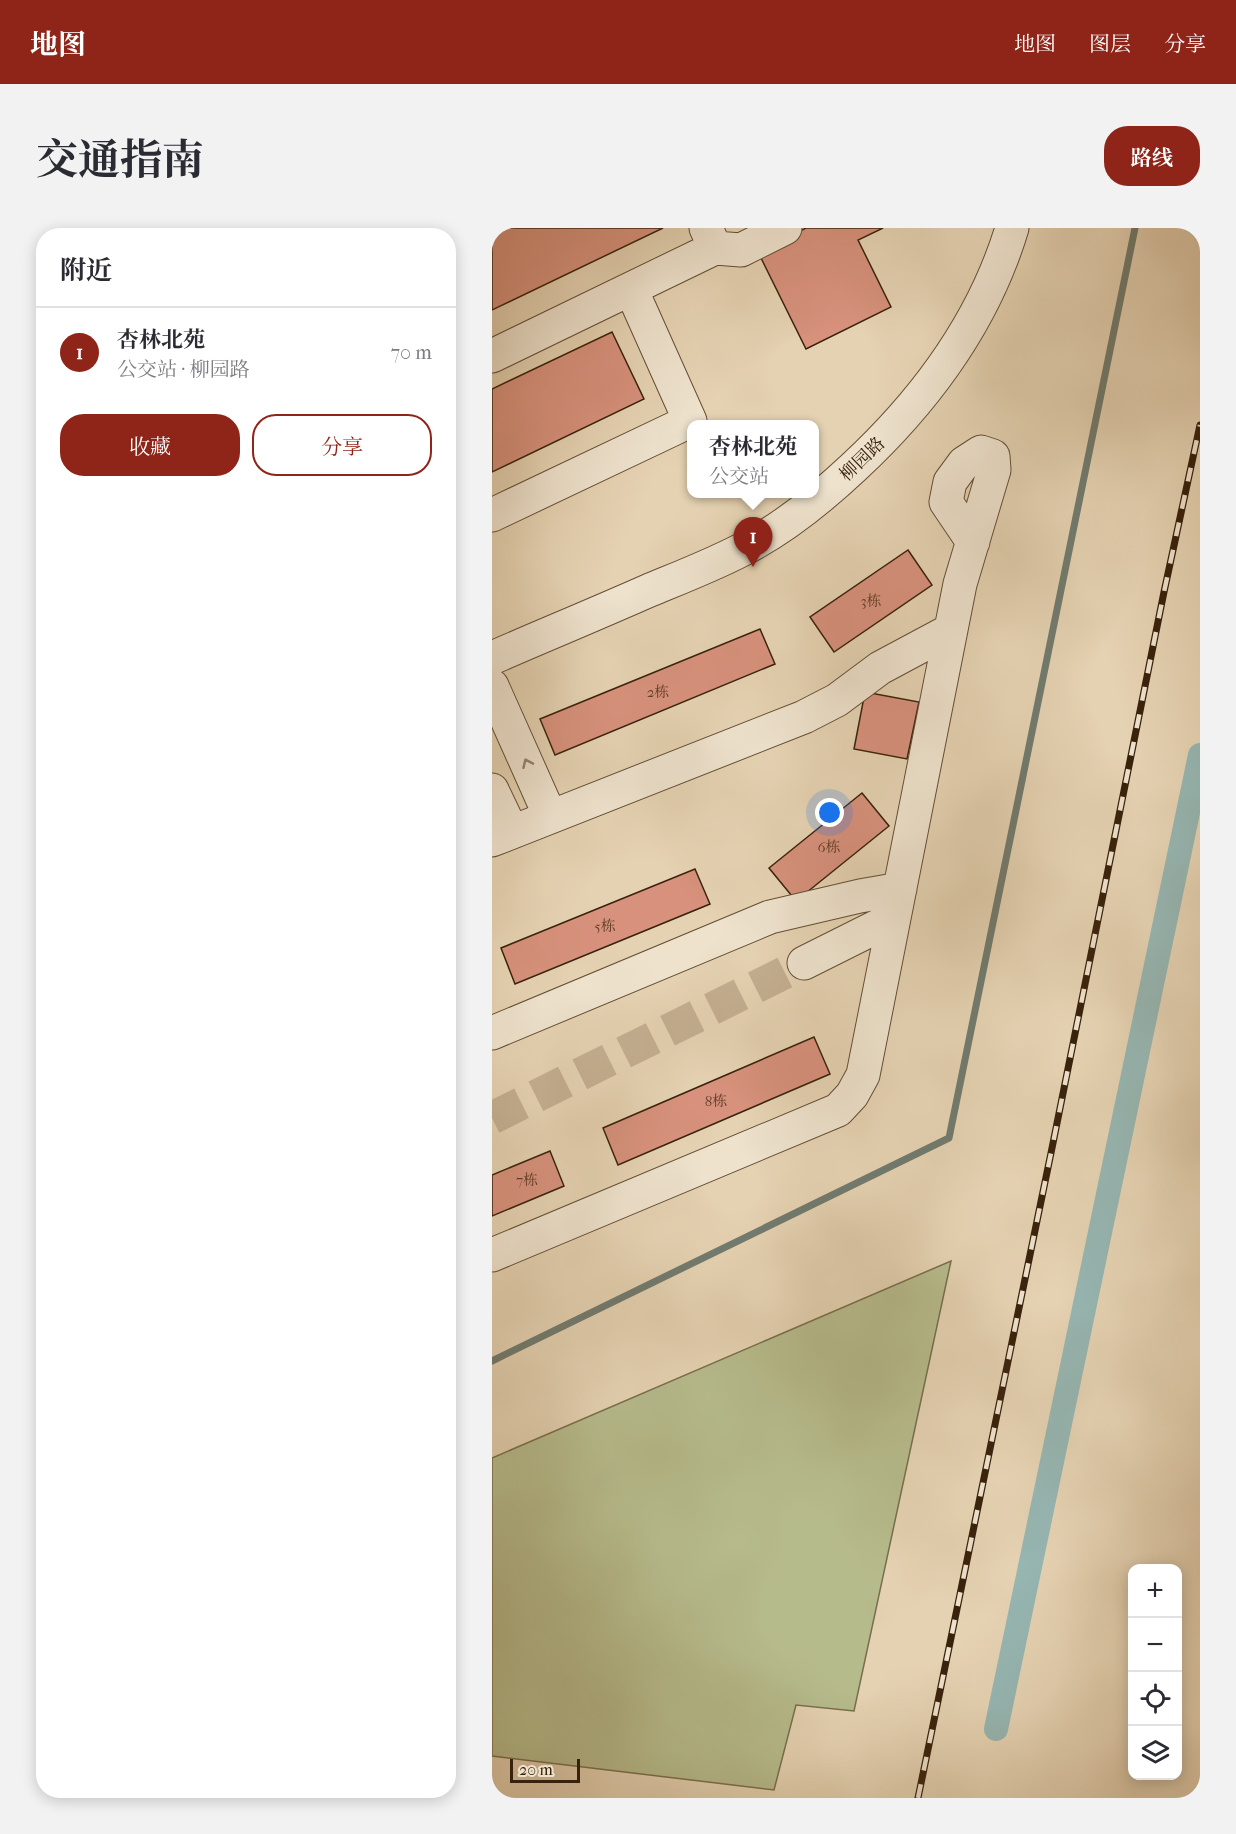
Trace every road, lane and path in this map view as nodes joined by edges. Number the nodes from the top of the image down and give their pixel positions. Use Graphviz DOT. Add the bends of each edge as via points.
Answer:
graph roads {
  1 [pos="785,228"];
  2 [pos="988,228"];
  3 [pos="1012,228"];
  4 [pos="711,238"];
  5 [pos="631,289"];
  6 [pos="492,356"];
  7 [pos="690,420"];
  8 [pos="687,422"];
  9 [pos="819,472"];
  10 [pos="788,498"];
  11 [pos="492,515"];
  12 [pos="973,543"];
  13 [pos="951,630"];
  14 [pos="492,636"];
  15 [pos="492,658"];
  16 [pos="492,686"];
  17 [pos="492,790"];
  18 [pos="550,816"];
  19 [pos="502,836"];
  20 [pos="897,903"];
  21 [pos="804,963"];
  22 [pos="492,1034"];
  23 [pos="492,1255"];
  1 -- 4 [label="street" via="741,250"];
  2 -- 9 [label="street, 柳园路" via="979,260 935,345 898,394"];
  3 -- 15 [label="street, 柳园路" via="989,288 945,364 915,405 825,494 788,522 708,566"];
  4 -- 5 [label="street"];
  5 -- 6 [label="street"];
  5 -- 7 [label="street"];
  8 -- 11 [label="street"];
  10 -- 14 [label="street" via="733,533"];
  12 -- 13 [label="street"];
  13 -- 18 [label="street" via="880,668 837,700 804,717"];
  13 -- 20 [label="street"];
  18 -- 16 [label="street, one-way"];
  17 -- 19 [label="street"];
  18 -- 19 [label="street"];
  20 -- 21 [label="street"];
  20 -- 22 [label="street" via="860,896 770,917"];
  20 -- 23 [label="street" via="863,1075 838,1110"];
}
